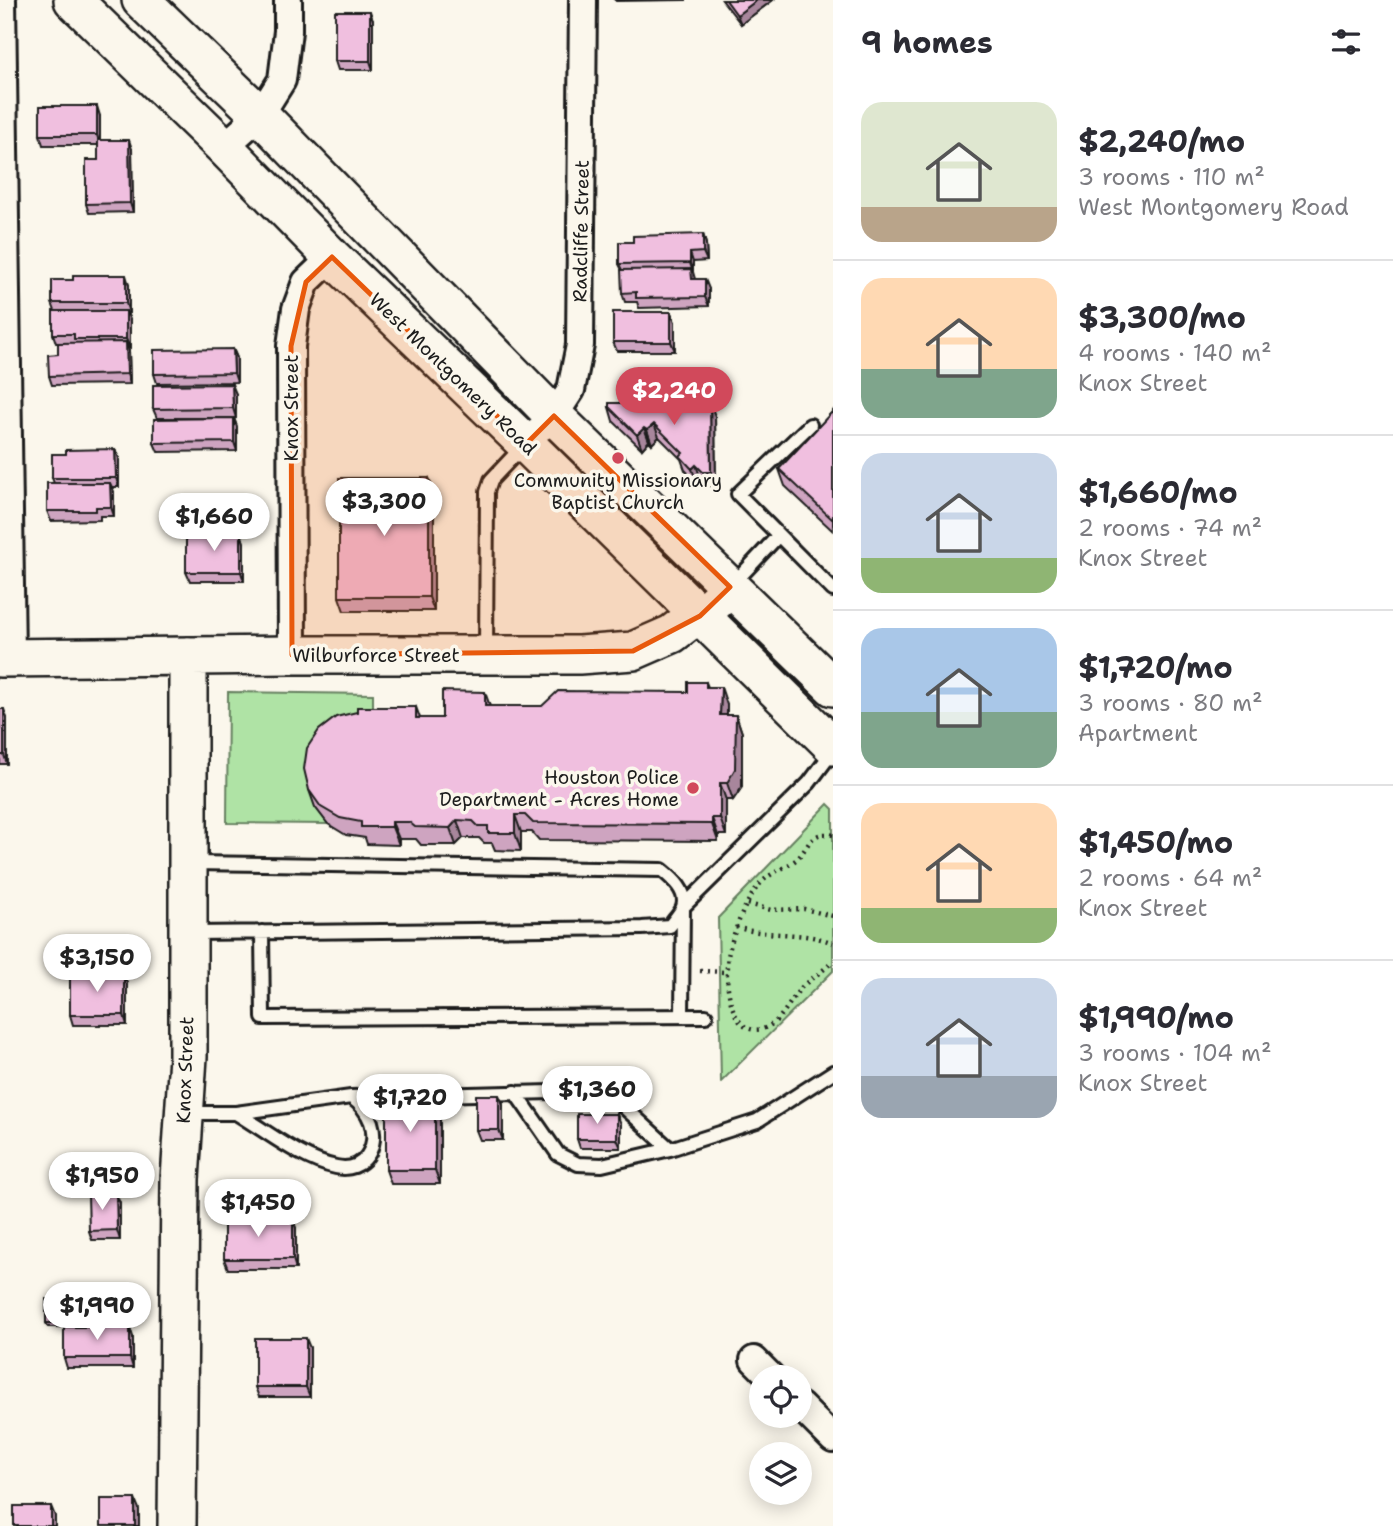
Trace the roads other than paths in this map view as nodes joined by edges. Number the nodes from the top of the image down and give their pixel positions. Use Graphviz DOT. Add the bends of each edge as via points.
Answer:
graph roads {
  1 [pos="73,0"];
  2 [pos="141,0"];
  3 [pos="288,0"];
  4 [pos="583,0"];
  5 [pos="7,5"];
  6 [pos="260,115"];
  7 [pos="224,147"];
  8 [pos="332,257"];
  9 [pos="554,416"];
  10 [pos="810,425"];
  11 [pos="526,444"];
  12 [pos="778,536"];
  13 [pos="730,587"];
  14 [pos="833,590"];
  15 [pos="700,616"];
  16 [pos="292,655"];
  17 [pos="486,655"];
  18 [pos="188,656"];
  19 [pos="5,658"];
  20 [pos="833,687"];
  21 [pos="833,749"];
  22 [pos="188,863"];
  23 [pos="683,907"];
  24 [pos="262,932"];
  25 [pos="188,933"];
  26 [pos="681,1016"];
  27 [pos="706,1016"];
  28 [pos="833,1072"];
  29 [pos="515,1092"];
  30 [pos="351,1097"];
  31 [pos="236,1112"];
  32 [pos="184,1113"];
  33 [pos="670,1149"];
  34 [pos="812,1418"];
  35 [pos="833,1439"];
  36 [pos="177,1526"];
  1 -- 7 [label="main road, West Montgomery Road"];
  2 -- 6 [label="main road, West Montgomery Road"];
  3 -- 6 [label="street" via="282,80"];
  4 -- 9 [label="street, Radcliffe Street" via="580,345 571,390"];
  5 -- 19 [label="street"];
  6 -- 7 [label="street"];
  6 -- 9 [label="main road, West Montgomery Road"];
  7 -- 8 [label="main road, West Montgomery Road"];
  8 -- 11 [label="main road, West Montgomery Road"];
  8 -- 16 [label="street, Knox Street" via="306,282 296,309 291,346"];
  9 -- 11 [label="street, Radcliffe Street"];
  9 -- 13 [label="main road, West Montgomery Road"];
  10 -- 12 [label="lane" via="738,494"];
  11 -- 15 [label="main road, West Montgomery Road"];
  11 -- 17 [label="lane" via="491,480 487,492"];
  12 -- 13 [label="lane"];
  12 -- 14 [label="lane"];
  13 -- 15 [label="main road, Wilburforce Street"];
  13 -- 20 [label="main road, West Montgomery Road"];
  15 -- 17 [label="main road, Wilburforce Street" via="633,651"];
  15 -- 21 [label="main road, West Montgomery Road"];
  16 -- 17 [label="main road, Wilburforce Street"];
  16 -- 18 [label="main road, Wilburforce Street"];
  18 -- 19 [label="main road, Wilburforce Street"];
  18 -- 22 [label="main road, Knox Street"];
  21 -- 23 [label="lane" via="809,783"];
  22 -- 23 [label="lane" via="662,870 683,892"];
  22 -- 25 [label="main road, Knox Street"];
  23 -- 24 [label="lane" via="670,926 642,928"];
  23 -- 26 [label="lane"];
  24 -- 25 [label="lane"];
  24 -- 26 [label="lane" via="263,1018"];
  25 -- 32 [label="main road, Knox Street"];
  26 -- 27 [label="lane"];
  28 -- 33 [label="lane" via="757,1121"];
  29 -- 30 [label="lane"];
  29 -- 33 [label="lane" via="594,1091 612,1096"];
  29 -- 33 [label="lane" via="558,1154 578,1164 602,1165"];
  30 -- 31 [label="lane"];
  30 -- 31 [label="lane" via="365,1110 372,1136 367,1158 351,1168 323,1163 300,1152"];
  31 -- 32 [label="lane"];
  32 -- 36 [label="main road, Knox Street"];
  34 -- 35 [label="street"];
}
